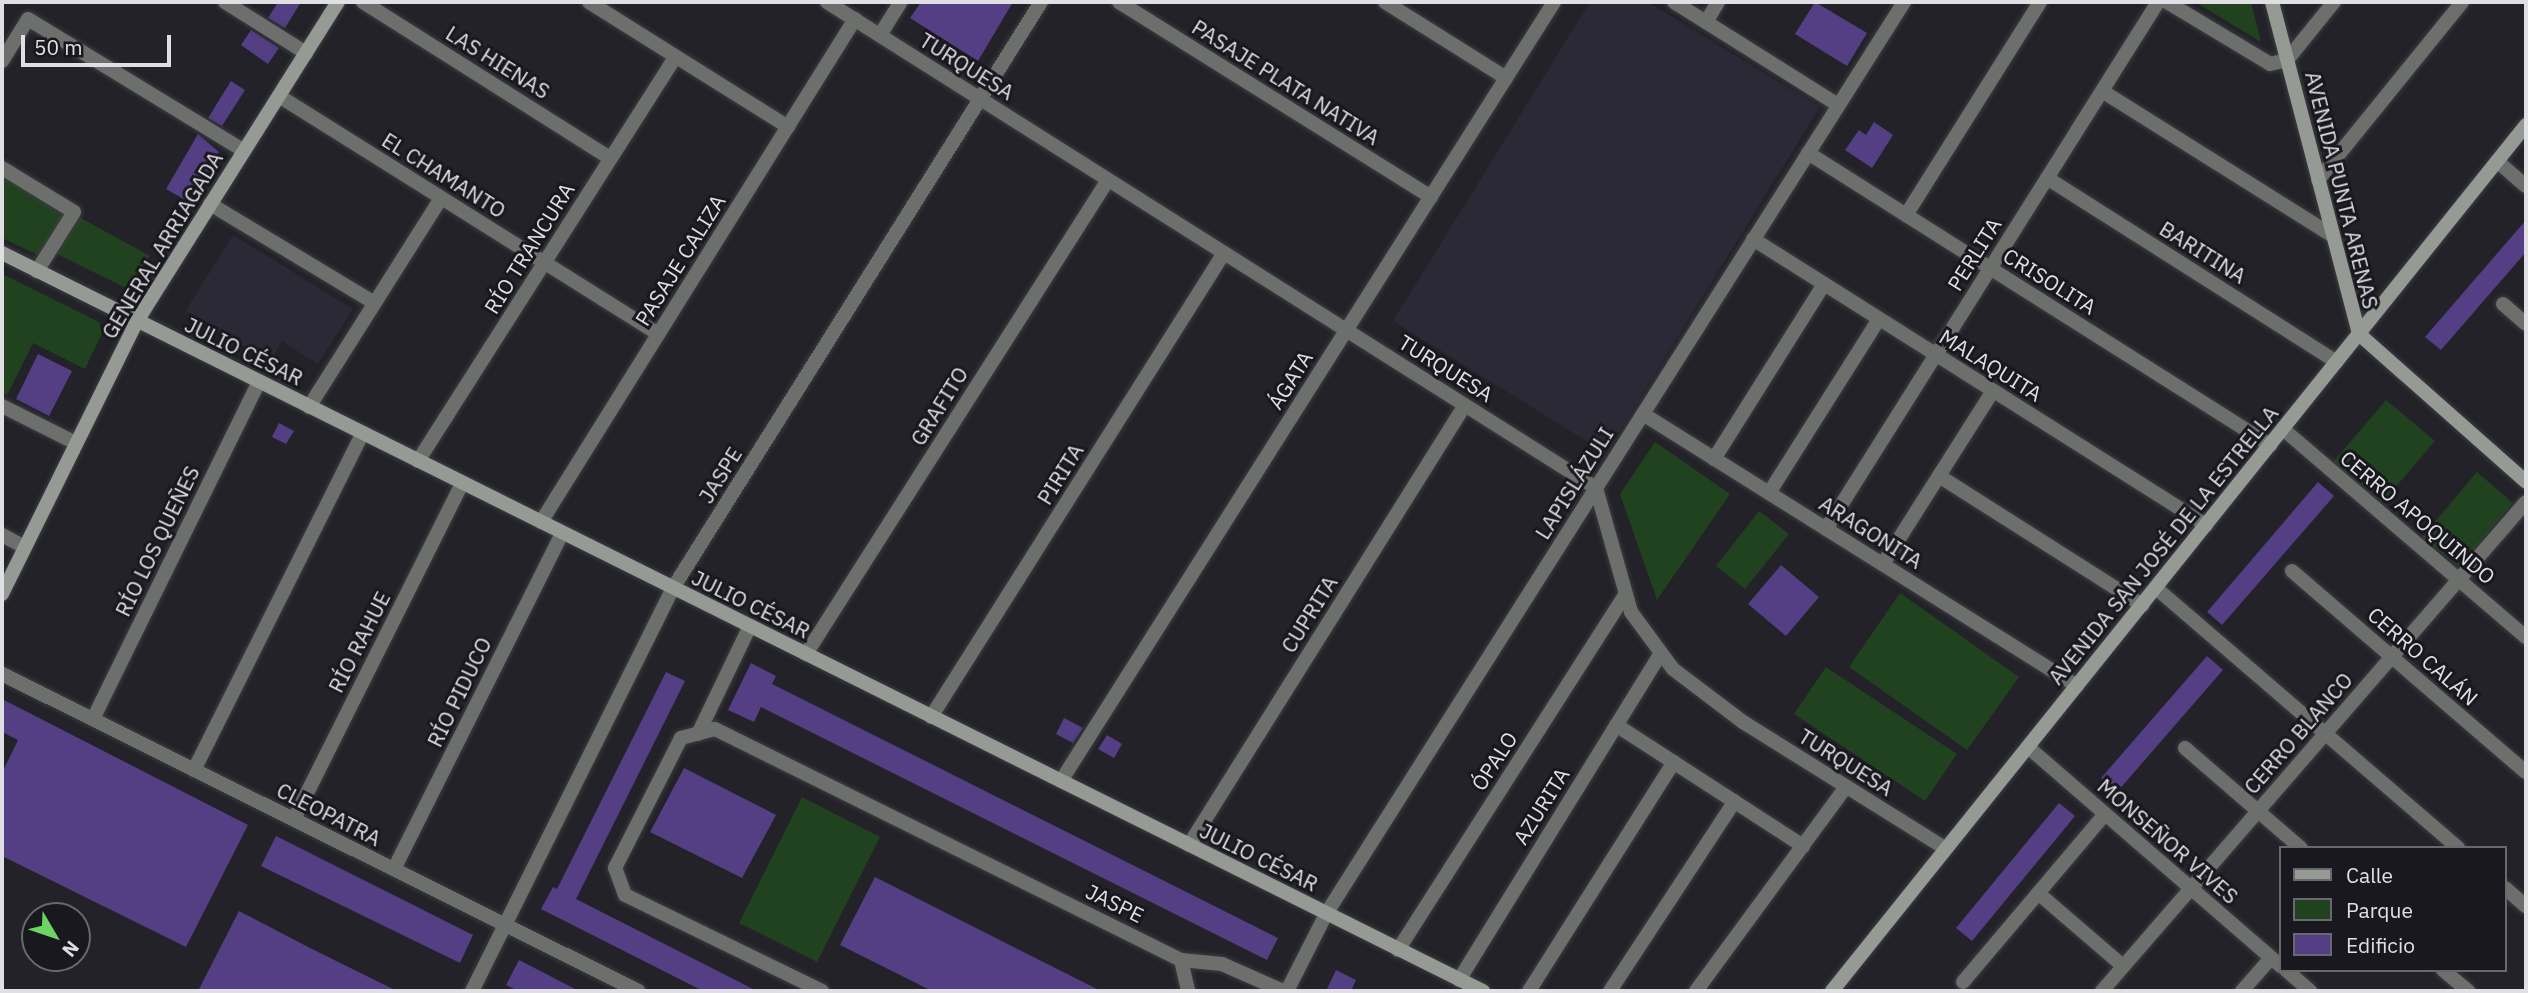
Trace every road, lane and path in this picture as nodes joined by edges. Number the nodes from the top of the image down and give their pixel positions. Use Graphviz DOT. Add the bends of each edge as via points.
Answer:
graph roads {
  1 [pos="225,2"];
  2 [pos="338,2"];
  3 [pos="363,2"];
  4 [pos="589,2"];
  5 [pos="827,2"];
  6 [pos="901,2"];
  7 [pos="1041,2"];
  8 [pos="1119,2"];
  9 [pos="1385,2"];
  10 [pos="1554,2"];
  11 [pos="1674,2"];
  12 [pos="1718,2"];
  13 [pos="1903,2"];
  14 [pos="2040,2"];
  15 [pos="2158,2"];
  16 [pos="2167,2"];
  17 [pos="2272,2"];
  18 [pos="2334,2"];
  19 [pos="2462,2"];
  20 [pos="855,19"];
  21 [pos="1706,22"];
  22 [pos="880,35"];
  23 [pos="306,53"];
  24 [pos="675,57"];
  25 [pos="2287,60"];
  26 [pos="2,61"];
  27 [pos="1506,78"];
  28 [pos="2102,91"];
  29 [pos="279,96"];
  30 [pos="980,99"];
  31 [pos="1838,106"];
  32 [pos="2526,125"];
  33 [pos="788,127"];
  34 [pos="244,151"];
  35 [pos="1808,153"];
  36 [pos="610,158"];
  37 [pos="2497,161"];
  38 [pos="2,168"];
  39 [pos="2047,178"];
  40 [pos="1108,180"];
  41 [pos="2318,180"];
  42 [pos="2526,186"];
  43 [pos="1431,197"];
  44 [pos="441,198"];
  45 [pos="210,204"];
  46 [pos="1906,215"];
  47 [pos="2332,235"];
  48 [pos="1753,239"];
  49 [pos="2,253"];
  50 [pos="1224,253"];
  51 [pos="544,262"];
  52 [pos="1990,268"];
  53 [pos="37,271"];
  54 [pos="1824,284"];
  55 [pos="375,303"];
  56 [pos="2503,303"];
  57 [pos="1879,319"];
  58 [pos="136,321"];
  59 [pos="2526,324"];
  60 [pos="1346,330"];
  61 [pos="659,334"];
  62 [pos="2359,334"];
  63 [pos="1936,355"];
  64 [pos="2337,362"];
  65 [pos="259,382"];
  66 [pos="1993,391"];
  67 [pos="1465,405"];
  68 [pos="2,406"];
  69 [pos="310,407"];
  70 [pos="1643,414"];
  71 [pos="2283,429"];
  72 [pos="363,433"];
  73 [pos="76,443"];
  74 [pos="2270,445"];
  75 [pos="1714,458"];
  76 [pos="418,461"];
  77 [pos="1939,476"];
  78 [pos="2526,482"];
  79 [pos="462,483"];
  80 [pos="1596,488"];
  81 [pos="1769,493"];
  82 [pos="2526,502"];
  83 [pos="541,522"];
  84 [pos="2206,526"];
  85 [pos="1826,529"];
  86 [pos="562,533"];
  87 [pos="2,535"];
  88 [pos="25,547"];
  89 [pos="1883,564"];
  90 [pos="2292,571"];
  91 [pos="2459,579"];
  92 [pos="674,588"];
  93 [pos="2156,588"];
  94 [pos="2,594"];
  95 [pos="1625,595"];
  96 [pos="2142,605"];
  97 [pos="750,626"];
  98 [pos="2526,637"];
  99 [pos="806,654"];
  100 [pos="1660,655"];
  101 [pos="2392,657"];
  102 [pos="2,674"];
  103 [pos="2077,686"];
  104 [pos="931,717"];
  105 [pos="93,719"];
  106 [pos="1616,724"];
  107 [pos="698,734"];
  108 [pos="2325,734"];
  109 [pos="2028,747"];
  110 [pos="2185,748"];
  111 [pos="1674,762"];
  112 [pos="194,769"];
  113 [pos="2526,772"];
  114 [pos="1061,781"];
  115 [pos="1846,787"];
  116 [pos="1735,801"];
  117 [pos="2258,811"];
  118 [pos="2105,814"];
  119 [pos="294,820"];
  120 [pos="1189,845"];
  121 [pos="1804,845"];
  122 [pos="2299,846"];
  123 [pos="2456,846"];
  124 [pos="1946,849"];
  125 [pos="394,869"];
  126 [pos="2191,888"];
  127 [pos="2507,890"];
  128 [pos="2038,893"];
  129 [pos="2526,906"];
  130 [pos="1326,914"];
  131 [pos="505,925"];
  132 [pos="1398,950"];
  133 [pos="1181,960"];
  134 [pos="2276,962"];
  135 [pos="2123,967"];
  136 [pos="2288,972"];
  137 [pos="2445,972"];
  138 [pos="1460,980"];
  139 [pos="1963,982"];
  140 [pos="472,991"];
  141 [pos="638,991"];
  142 [pos="822,991"];
  143 [pos="1188,991"];
  144 [pos="1285,991"];
  145 [pos="1483,991"];
  146 [pos="1529,991"];
  147 [pos="1610,991"];
  148 [pos="1696,991"];
  149 [pos="1834,991"];
  150 [pos="2102,991"];
  151 [pos="2242,991"];
  152 [pos="2310,991"];
  153 [pos="2468,991"];
  1 -- 23 [label="street"];
  2 -- 23 [label="street, GENERAL ARRIAGADA"];
  3 -- 36 [label="street, LAS HIENAS"];
  4 -- 24 [label="street"];
  5 -- 20 [label="street, TURQUESA"];
  6 -- 22 [label="street"];
  7 -- 30 [label="street, JASPE"];
  8 -- 43 [label="street, PASAJE PLATA NATIVA"];
  9 -- 27 [label="street"];
  10 -- 27 [label="street, ÁGATA"];
  11 -- 21 [label="street"];
  12 -- 21 [label="street"];
  13 -- 31 [label="street, LAPISLÁZULI"];
  14 -- 46 [label="street"];
  15 -- 28 [label="street, PERLITA"];
  16 -- 25 [label="street" via="2262,62"];
  17 -- 25 [label="street, AVENIDA PUNTA ARENAS"];
  18 -- 25 [label="street"];
  19 -- 41 [label="street"];
  20 -- 22 [label="street, TURQUESA"];
  20 -- 33 [label="street, PASAJE CALIZA"];
  21 -- 31 [label="street"];
  22 -- 30 [label="street, TURQUESA"];
  23 -- 29 [label="street, GENERAL ARRIAGADA"];
  24 -- 33 [label="street"];
  24 -- 36 [label="street, RÍO TRANCURA"];
  25 -- 41 [label="street, AVENIDA PUNTA ARENAS"];
  26 -- 34 [label="street" via="28,19"];
  27 -- 43 [label="street, ÁGATA"];
  28 -- 39 [label="street, PERLITA"];
  28 -- 47 [label="street"];
  29 -- 34 [label="street, GENERAL ARRIAGADA"];
  29 -- 44 [label="street, EL CHAMANTO"];
  30 -- 40 [label="street, TURQUESA"];
  30 -- 92 [label="street, JASPE"];
  31 -- 35 [label="street, LAPISLÁZULI"];
  32 -- 37 [label="street, AVENIDA SAN JOSÉ DE LA ESTRELLA"];
  33 -- 61 [label="street, PASAJE CALIZA"];
  34 -- 45 [label="street, GENERAL ARRIAGADA"];
  35 -- 46 [label="street, CRISOLITA"];
  35 -- 48 [label="street, LAPISLÁZULI"];
  36 -- 51 [label="street, RÍO TRANCURA"];
  37 -- 42 [label="street"];
  37 -- 62 [label="street, AVENIDA SAN JOSÉ DE LA ESTRELLA"];
  38 -- 53 [label="street" via="75,212"];
  39 -- 52 [label="street, PERLITA"];
  39 -- 64 [label="street, BARITINA"];
  40 -- 50 [label="street, TURQUESA"];
  40 -- 99 [label="street, GRAFITO"];
  41 -- 47 [label="street, AVENIDA PUNTA ARENAS"];
  43 -- 60 [label="street, ÁGATA"];
  44 -- 51 [label="street, EL CHAMANTO"];
  44 -- 55 [label="street"];
  45 -- 55 [label="street"];
  45 -- 58 [label="street, GENERAL ARRIAGADA"];
  46 -- 52 [label="street, CRISOLITA"];
  47 -- 62 [label="street, AVENIDA PUNTA ARENAS"];
  48 -- 54 [label="street, MALAQUITA"];
  48 -- 70 [label="street, LAPISLÁZULI"];
  49 -- 53 [label="street, JULIO CÉSAR"];
  50 -- 60 [label="street, TURQUESA"];
  50 -- 104 [label="street, PIRITA"];
  51 -- 61 [label="street, EL CHAMANTO"];
  51 -- 76 [label="street, RÍO TRANCURA"];
  52 -- 63 [label="street, PERLITA"];
  52 -- 74 [label="street, CRISOLITA"];
  53 -- 58 [label="street, JULIO CÉSAR"];
  54 -- 57 [label="street, MALAQUITA"];
  54 -- 75 [label="street"];
  55 -- 69 [label="street"];
  56 -- 59 [label="street"];
  57 -- 63 [label="street, MALAQUITA"];
  57 -- 81 [label="street"];
  58 -- 65 [label="street, JULIO CÉSAR"];
  58 -- 73 [label="street, GENERAL ARRIAGADA"];
  60 -- 67 [label="street, TURQUESA"];
  60 -- 114 [label="street, ÁGATA"];
  61 -- 83 [label="street, PASAJE CALIZA"];
  62 -- 64 [label="street, AVENIDA SAN JOSÉ DE LA ESTRELLA"];
  62 -- 78 [label="street, AVENIDA PUNTA ARENAS"];
  63 -- 66 [label="street, MALAQUITA"];
  63 -- 85 [label="street, PERLITA"];
  64 -- 71 [label="street, AVENIDA SAN JOSÉ DE LA ESTRELLA"];
  65 -- 69 [label="street, JULIO CÉSAR"];
  65 -- 105 [label="street, RÍO LOS QUEÑES"];
  66 -- 77 [label="street"];
  66 -- 84 [label="street, MALAQUITA"];
  67 -- 80 [label="street, TURQUESA"];
  67 -- 120 [label="street, CUPRITA"];
  68 -- 73 [label="street"];
  69 -- 72 [label="street, JULIO CÉSAR"];
  70 -- 75 [label="street, ARAGONITA"];
  70 -- 80 [label="street, LAPISLÁZULI"];
  71 -- 74 [label="street, AVENIDA SAN JOSÉ DE LA ESTRELLA"];
  71 -- 91 [label="street, CERRO APOQUINDO"];
  72 -- 76 [label="street, JULIO CÉSAR"];
  72 -- 112 [label="street"];
  73 -- 88 [label="street, GENERAL ARRIAGADA"];
  74 -- 84 [label="street, AVENIDA SAN JOSÉ DE LA ESTRELLA"];
  75 -- 81 [label="street, ARAGONITA"];
  76 -- 79 [label="street, JULIO CÉSAR"];
  77 -- 89 [label="street"];
  77 -- 96 [label="street"];
  79 -- 83 [label="street, JULIO CÉSAR"];
  79 -- 119 [label="street, RÍO RAHUE"];
  80 -- 95 [label="street, TURQUESA"];
  80 -- 130 [label="street, LAPISLÁZULI"];
  81 -- 85 [label="street, ARAGONITA"];
  82 -- 91 [label="street, CERRO BLANCO"];
  83 -- 86 [label="street, JULIO CÉSAR"];
  84 -- 93 [label="street, AVENIDA SAN JOSÉ DE LA ESTRELLA"];
  85 -- 89 [label="street, ARAGONITA"];
  86 -- 92 [label="street, JULIO CÉSAR"];
  86 -- 125 [label="street, RÍO PIDUCO"];
  87 -- 88 [label="street"];
  88 -- 94 [label="street, GENERAL ARRIAGADA"];
  89 -- 103 [label="street, ARAGONITA"];
  90 -- 101 [label="street, CERRO CALÁN"];
  91 -- 98 [label="street, CERRO APOQUINDO"];
  91 -- 101 [label="street, CERRO BLANCO"];
  92 -- 97 [label="street, JULIO CÉSAR"];
  92 -- 131 [label="street, JASPE"];
  93 -- 96 [label="street, AVENIDA SAN JOSÉ DE LA ESTRELLA"];
  93 -- 108 [label="street"];
  95 -- 100 [label="street, TURQUESA" via="1640,628"];
  95 -- 132 [label="street, ÓPALO"];
  96 -- 103 [label="street, AVENIDA SAN JOSÉ DE LA ESTRELLA"];
  97 -- 99 [label="street, JULIO CÉSAR"];
  97 -- 107 [label="street"];
  99 -- 104 [label="street, JULIO CÉSAR"];
  100 -- 106 [label="street, AZURITA"];
  100 -- 115 [label="street, TURQUESA" via="1701,694"];
  101 -- 108 [label="street, CERRO BLANCO"];
  101 -- 113 [label="street, CERRO CALÁN"];
  102 -- 105 [label="street, CLEOPATRA"];
  103 -- 109 [label="street, AVENIDA SAN JOSÉ DE LA ESTRELLA"];
  104 -- 114 [label="street, JULIO CÉSAR"];
  105 -- 112 [label="street, CLEOPATRA"];
  106 -- 111 [label="street"];
  106 -- 138 [label="street, AZURITA"];
  107 -- 133 [label="street, JASPE" via="715,729"];
  107 -- 142 [label="street" via="681,738 615,868 625,895"];
  108 -- 117 [label="street, CERRO BLANCO"];
  108 -- 123 [label="street"];
  109 -- 118 [label="street, MONSEÑOR VIVES"];
  109 -- 124 [label="street, AVENIDA SAN JOSÉ DE LA ESTRELLA"];
  110 -- 117 [label="street"];
  111 -- 116 [label="street"];
  111 -- 146 [label="street"];
  112 -- 119 [label="street, CLEOPATRA"];
  114 -- 120 [label="street, JULIO CÉSAR"];
  115 -- 121 [label="street"];
  115 -- 124 [label="street, TURQUESA"];
  116 -- 121 [label="street"];
  116 -- 147 [label="street"];
  117 -- 122 [label="street"];
  117 -- 126 [label="street, CERRO BLANCO"];
  118 -- 126 [label="street, MONSEÑOR VIVES"];
  118 -- 128 [label="street"];
  119 -- 125 [label="street, CLEOPATRA"];
  120 -- 130 [label="street, JULIO CÉSAR"];
  121 -- 148 [label="street"];
  124 -- 149 [label="street, AVENIDA SAN JOSÉ DE LA ESTRELLA"];
  125 -- 131 [label="street, CLEOPATRA"];
  126 -- 134 [label="street, MONSEÑOR VIVES"];
  126 -- 135 [label="street, CERRO BLANCO"];
  127 -- 129 [label="street"];
  128 -- 135 [label="street"];
  128 -- 139 [label="street"];
  130 -- 132 [label="street, JULIO CÉSAR"];
  130 -- 144 [label="street, LAPISLÁZULI"];
  131 -- 140 [label="street, JASPE"];
  131 -- 141 [label="street, CLEOPATRA"];
  132 -- 138 [label="street, JULIO CÉSAR"];
  133 -- 143 [label="street"];
  133 -- 144 [label="street" via="1222,964"];
  134 -- 151 [label="street"];
  135 -- 150 [label="street, CERRO BLANCO"];
  136 -- 152 [label="street"];
  137 -- 153 [label="street"];
  138 -- 145 [label="street, JULIO CÉSAR"];
}
